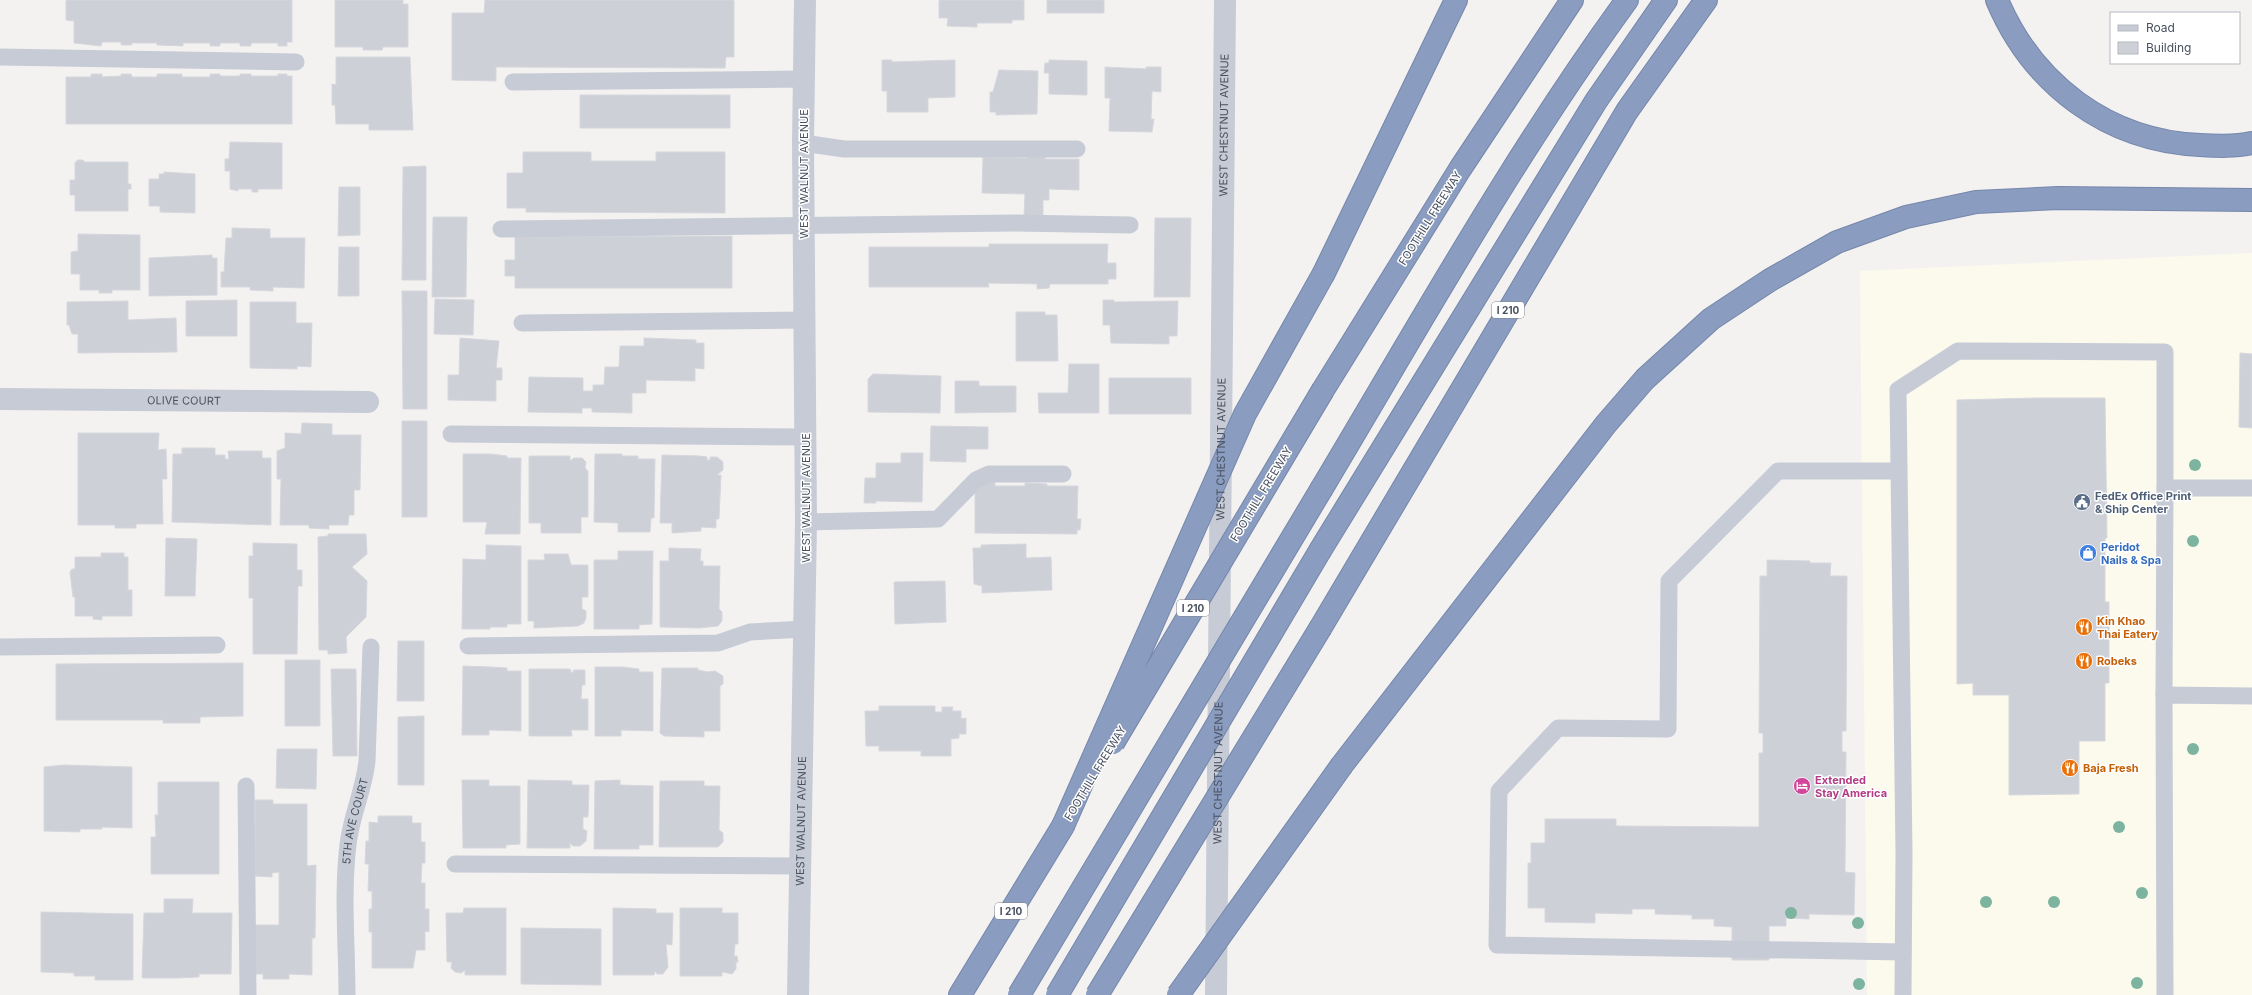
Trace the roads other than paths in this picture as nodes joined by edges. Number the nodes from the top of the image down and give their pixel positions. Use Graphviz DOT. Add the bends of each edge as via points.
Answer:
graph roads {
  1 [pos="805,0"];
  2 [pos="1225,0"];
  3 [pos="1456,0"];
  4 [pos="1572,0"];
  5 [pos="1627,0"];
  6 [pos="1666,0"];
  7 [pos="1706,0"];
  8 [pos="1997,0"];
  9 [pos="0,57"];
  10 [pos="296,62"];
  11 [pos="804,79"];
  12 [pos="512,82"];
  13 [pos="803,143"];
  14 [pos="2252,143"];
  15 [pos="1076,149"];
  16 [pos="2252,200"];
  17 [pos="1130,225"];
  18 [pos="805,227"];
  19 [pos="501,229"];
  20 [pos="804,320"];
  21 [pos="522,322"];
  22 [pos="0,399"];
  23 [pos="368,402"];
  24 [pos="451,434"];
  25 [pos="806,436"];
  26 [pos="1898,471"];
  27 [pos="1063,474"];
  28 [pos="2165,488"];
  29 [pos="2252,488"];
  30 [pos="806,522"];
  31 [pos="805,629"];
  32 [pos="218,645"];
  33 [pos="468,646"];
  34 [pos="0,647"];
  35 [pos="372,647"];
  36 [pos="2164,695"];
  37 [pos="2252,696"];
  38 [pos="246,786"];
  39 [pos="1063,826"];
  40 [pos="455,864"];
  41 [pos="800,866"];
  42 [pos="1904,952"];
  43 [pos="248,995"];
  44 [pos="347,995"];
  45 [pos="798,995"];
  46 [pos="960,995"];
  47 [pos="1019,995"];
  48 [pos="1057,995"];
  49 [pos="1097,995"];
  50 [pos="1178,995"];
  51 [pos="1216,995"];
  52 [pos="1903,995"];
  53 [pos="2165,995"];
  1 -- 11 [label="street, WEST WALNUT AVENUE"];
  2 -- 51 [label="street, WEST CHESTNUT AVENUE"];
  3 -- 39 [label="highway, bridge" via="1324,273 1245,414"];
  4 -- 39 [label="highway, FOOTHILL FREEWAY / I 210, bridge" via="1460,169 1323,390"];
  5 -- 47 [label="highway, bridge" via="1596,42 1496,195"];
  6 -- 48 [label="highway, bridge" via="1596,101 1321,549"];
  7 -- 49 [label="highway, I 210, bridge" via="1626,112 1321,627"];
  8 -- 14 [label="highway" via="2008,26 2029,56 2052,82 2080,105 2110,123 2178,144 2214,146"];
  9 -- 10 [label="lane"];
  11 -- 12 [label="lane"];
  11 -- 13 [label="street, WEST WALNUT AVENUE"];
  13 -- 15 [label="lane" via="844,149"];
  13 -- 18 [label="street, WEST WALNUT AVENUE"];
  16 -- 50 [label="highway, bridge" via="2058,198 1976,202 1906,217 1837,242 1770,280 1711,319 1645,379 1606,424 1342,765"];
  17 -- 18 [label="lane"];
  18 -- 19 [label="lane"];
  18 -- 20 [label="street, WEST WALNUT AVENUE"];
  20 -- 21 [label="lane"];
  20 -- 25 [label="street, WEST WALNUT AVENUE"];
  22 -- 23 [label="street, OLIVE COURT"];
  24 -- 25 [label="lane"];
  25 -- 30 [label="street, WEST WALNUT AVENUE"];
  26 -- 28 [label="lane" via="1898,390 1958,352 2165,352"];
  26 -- 42 [label="lane"];
  26 -- 42 [label="lane" via="1778,470 1669,581 1668,729 1558,728 1499,791 1497,945"];
  27 -- 30 [label="lane" via="989,474 976,480 938,519"];
  28 -- 29 [label="lane"];
  28 -- 36 [label="lane"];
  30 -- 31 [label="street, WEST WALNUT AVENUE"];
  31 -- 33 [label="lane" via="750,632 718,643"];
  31 -- 41 [label="street, WEST WALNUT AVENUE"];
  32 -- 34 [label="lane"];
  35 -- 44 [label="lane, 5TH AVE COURT" via="366,767 348,845 346,870"];
  36 -- 37 [label="lane"];
  36 -- 53 [label="lane"];
  38 -- 43 [label="lane"];
  39 -- 46 [label="highway, FOOTHILL FREEWAY / I 210"];
  40 -- 41 [label="lane"];
  41 -- 45 [label="street, WEST WALNUT AVENUE"];
  42 -- 52 [label="lane"];
}
